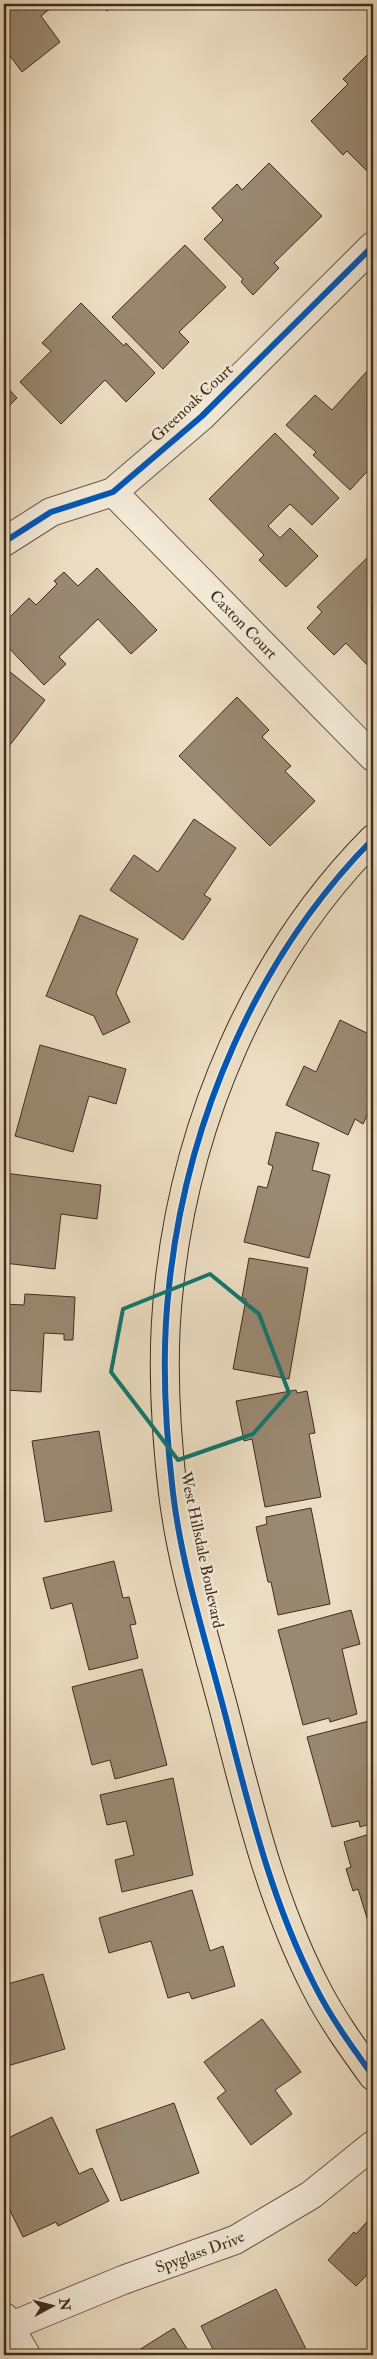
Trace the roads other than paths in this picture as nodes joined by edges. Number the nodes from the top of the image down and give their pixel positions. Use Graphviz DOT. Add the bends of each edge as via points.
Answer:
graph roads {
  1 [pos="373,246"];
  2 [pos="113,492"];
  3 [pos="4,542"];
  4 [pos="373,757"];
  5 [pos="373,839"];
  6 [pos="373,2076"];
  7 [pos="373,2145"];
  8 [pos="6,2322"];
  9 [pos="26,2355"];
  1 -- 2 [label="street, Greenoak Court" via="202,416"];
  2 -- 3 [label="street, Greenoak Court" via="51,512"];
  2 -- 4 [label="street, Caxton Court"];
  5 -- 6 [label="main road, West Hillsdale Boulevard" via="315,906 278,961 244,1024 215,1090 178,1220 168,1287 164,1355 166,1423 174,1497 189,1572 256,1832 275,1892 316,1987"];
  7 -- 8 [label="street, Spyglass Drive" via="311,2195 235,2240"];
  8 -- 9 [label="street"];
}
